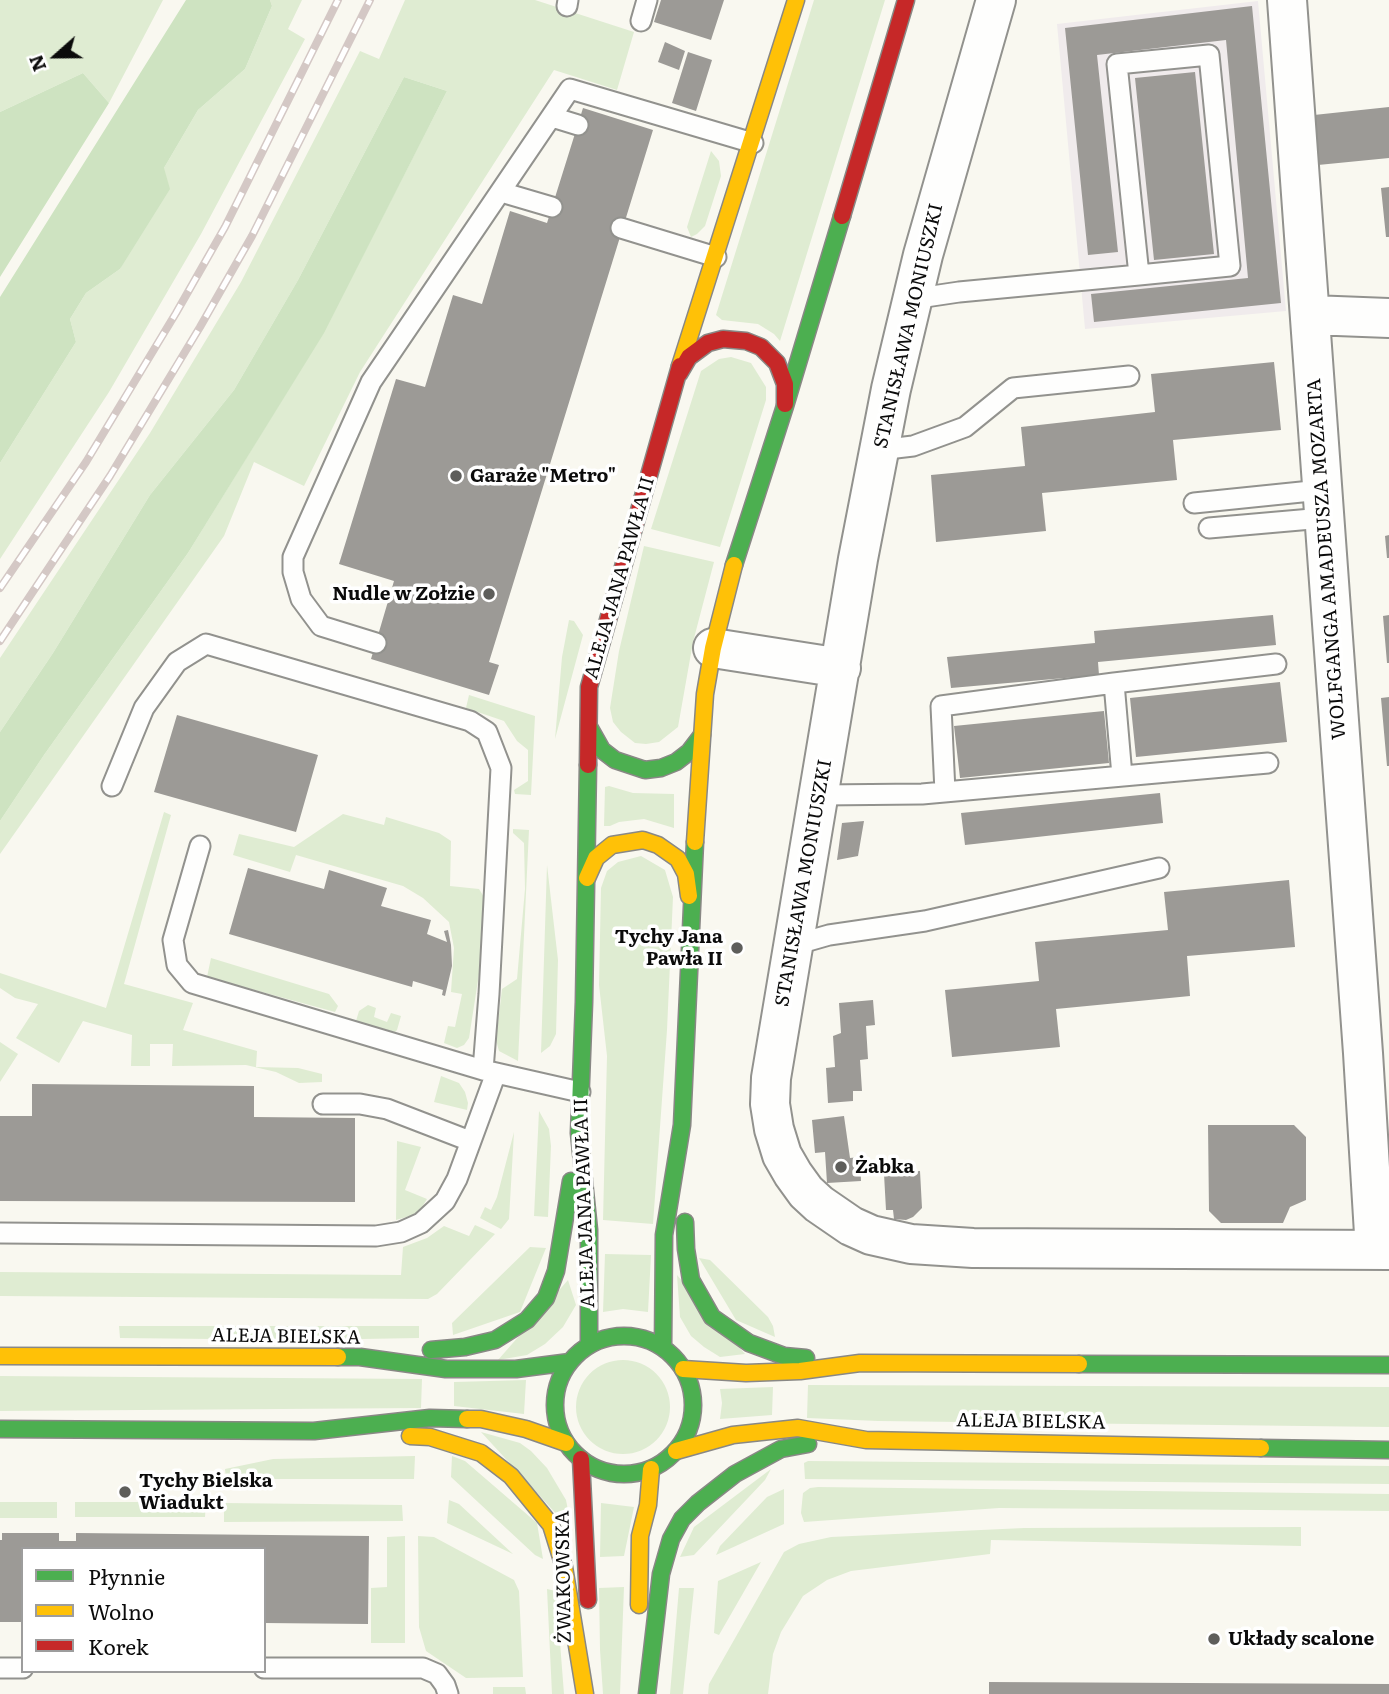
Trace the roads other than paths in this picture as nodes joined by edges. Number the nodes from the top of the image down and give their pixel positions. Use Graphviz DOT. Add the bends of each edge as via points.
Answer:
graph roads {
  1 [pos="647,0"];
  2 [pos="796,0"];
  3 [pos="906,0"];
  4 [pos="996,0"];
  5 [pos="1287,0"];
  6 [pos="641,21"];
  7 [pos="552,117"];
  8 [pos="578,125"];
  9 [pos="752,143"];
  10 [pos="500,192"];
  11 [pos="552,207"];
  12 [pos="621,229"];
  13 [pos="716,257"];
  14 [pos="1139,275"];
  15 [pos="912,299"];
  16 [pos="1311,315"];
  17 [pos="1389,318"];
  18 [pos="1129,376"];
  19 [pos="677,377"];
  20 [pos="785,406"];
  21 [pos="879,450"];
  22 [pos="1194,503"];
  23 [pos="1322,504"];
  24 [pos="1209,528"];
  25 [pos="376,643"];
  26 [pos="713,648"];
  27 [pos="1276,664"];
  28 [pos="841,668"];
  29 [pos="1114,683"];
  30 [pos="589,727"];
  31 [pos="702,735"];
  32 [pos="1268,763"];
  33 [pos="1122,776"];
  34 [pos="112,786"];
  35 [pos="945,792"];
  36 [pos="820,794"];
  37 [pos="200,846"];
  38 [pos="1159,868"];
  39 [pos="587,878"];
  40 [pos="690,912"];
  41 [pos="794,945"];
  42 [pos="489,1071"];
  43 [pos="580,1092"];
  44 [pos="323,1104"];
  45 [pos="1377,1117"];
  46 [pos="682,1125"];
  47 [pos="579,1133"];
  48 [pos="471,1141"];
  49 [pos="0,1233"];
  50 [pos="1382,1250"];
  51 [pos="589,1345"];
  52 [pos="663,1348"];
  53 [pos="0,1356"];
  54 [pos="360,1357"];
  55 [pos="570,1362"];
  56 [pos="860,1363"];
  57 [pos="1389,1365"];
  58 [pos="683,1369"];
  59 [pos="0,1429"];
  60 [pos="314,1431"];
  61 [pos="866,1440"];
  62 [pos="566,1443"];
  63 [pos="1389,1450"];
  64 [pos="676,1451"];
  65 [pos="581,1459"];
  66 [pos="651,1469"];
  67 [pos="0,1668"];
  68 [pos="21,1668"];
  69 [pos="266,1668"];
  70 [pos="448,1694"];
  71 [pos="586,1694"];
  72 [pos="645,1694"];
  1 -- 6 [label="lane"];
  2 -- 9 [label="street, ALEJA JANA PAWŁA II"];
  3 -- 20 [label="street"];
  4 -- 15 [label="street, STANISŁAWA MONIUSZKI"];
  5 -- 16 [label="street, WOLFGANGA AMADEUSZA MOZARTA"];
  7 -- 8 [label="lane"];
  7 -- 9 [label="lane" via="570,89"];
  7 -- 10 [label="lane"];
  9 -- 13 [label="street, ALEJA JANA PAWŁA II"];
  10 -- 11 [label="lane"];
  10 -- 25 [label="lane" via="371,382 293,557 301,600 321,626"];
  12 -- 13 [label="lane"];
  13 -- 19 [label="street, ALEJA JANA PAWŁA II"];
  14 -- 14 [label="lane" via="1230,265 1209,55 1117,64"];
  14 -- 15 [label="lane"];
  15 -- 21 [label="street, STANISŁAWA MONIUSZKI"];
  16 -- 17 [label="street"];
  16 -- 23 [label="street, WOLFGANGA AMADEUSZA MOZARTA"];
  18 -- 21 [label="lane" via="1013,388 965,427 913,446"];
  19 -- 20 [label="street" via="689,357 708,343 746,341 761,347 776,363 785,384"];
  19 -- 30 [label="street, ALEJA JANA PAWŁA II" via="589,687"];
  20 -- 26 [label="street" via="735,561"];
  21 -- 28 [label="street, STANISŁAWA MONIUSZKI"];
  22 -- 23 [label="lane"];
  23 -- 24 [label="lane"];
  23 -- 45 [label="street, WOLFGANGA AMADEUSZA MOZARTA" via="1362,1028"];
  26 -- 28 [label="street"];
  26 -- 31 [label="street"];
  27 -- 29 [label="lane"];
  28 -- 36 [label="street, STANISŁAWA MONIUSZKI"];
  29 -- 33 [label="lane"];
  29 -- 35 [label="lane" via="941,706"];
  30 -- 31 [label="street" via="602,750 615,760 645,770 676,762"];
  30 -- 39 [label="street, ALEJA JANA PAWŁA II"];
  31 -- 40 [label="street"];
  32 -- 33 [label="lane"];
  33 -- 35 [label="lane"];
  34 -- 42 [label="lane" via="144,708 177,662 206,644 470,721 487,732 501,768"];
  35 -- 36 [label="lane"];
  36 -- 41 [label="street, STANISŁAWA MONIUSZKI"];
  37 -- 42 [label="lane" via="173,940 177,965 192,983"];
  38 -- 41 [label="lane" via="925,921 829,935"];
  39 -- 40 [label="street" via="596,858 612,845 651,842 672,853 682,866"];
  39 -- 43 [label="street, ALEJA JANA PAWŁA II"];
  40 -- 46 [label="street"];
  41 -- 50 [label="street, STANISŁAWA MONIUSZKI" via="771,1078 774,1129 782,1155 806,1192 851,1226 890,1240 937,1247"];
  42 -- 43 [label="lane"];
  42 -- 48 [label="lane"];
  43 -- 47 [label="street, ALEJA JANA PAWŁA II"];
  44 -- 48 [label="lane" via="387,1109"];
  45 -- 50 [label="street, STANISŁAWA MONIUSZKI"];
  46 -- 52 [label="street" via="664,1235"];
  46 -- 56 [label="street" via="686,1249 691,1280 712,1318 749,1343 784,1356"];
  47 -- 51 [label="street, ALEJA JANA PAWŁA II" via="589,1230"];
  47 -- 54 [label="street" via="556,1271 546,1298 527,1320 495,1340 465,1347"];
  48 -- 49 [label="lane" via="445,1201 421,1223 401,1232 376,1236"];
  51 -- 52 [label="street" via="626,1336"];
  51 -- 55 [label="street"];
  52 -- 58 [label="street"];
  53 -- 54 [label="street, ALEJA BIELSKA"];
  54 -- 55 [label="street, ALEJA BIELSKA" via="446,1370 516,1369"];
  55 -- 62 [label="street" via="559,1380 555,1401"];
  56 -- 57 [label="street"];
  56 -- 58 [label="street" via="746,1373"];
  58 -- 64 [label="street" via="693,1411 688,1432"];
  59 -- 60 [label="street"];
  60 -- 62 [label="street" via="430,1418 481,1419"];
  60 -- 71 [label="street" via="430,1437 481,1453 511,1476 551,1525 564,1567"];
  61 -- 63 [label="street, ALEJA BIELSKA"];
  61 -- 64 [label="street, ALEJA BIELSKA" via="799,1428 733,1436"];
  61 -- 72 [label="street" via="781,1449 735,1474 682,1519 660,1574"];
  62 -- 65 [label="street"];
  64 -- 66 [label="street"];
  65 -- 66 [label="street" via="615,1474"];
  65 -- 71 [label="street, ŻWAKOWSKA" via="589,1577"];
  66 -- 72 [label="street" via="638,1565"];
  67 -- 68 [label="lane"];
  69 -- 70 [label="lane" via="423,1668 437,1674"];
}
